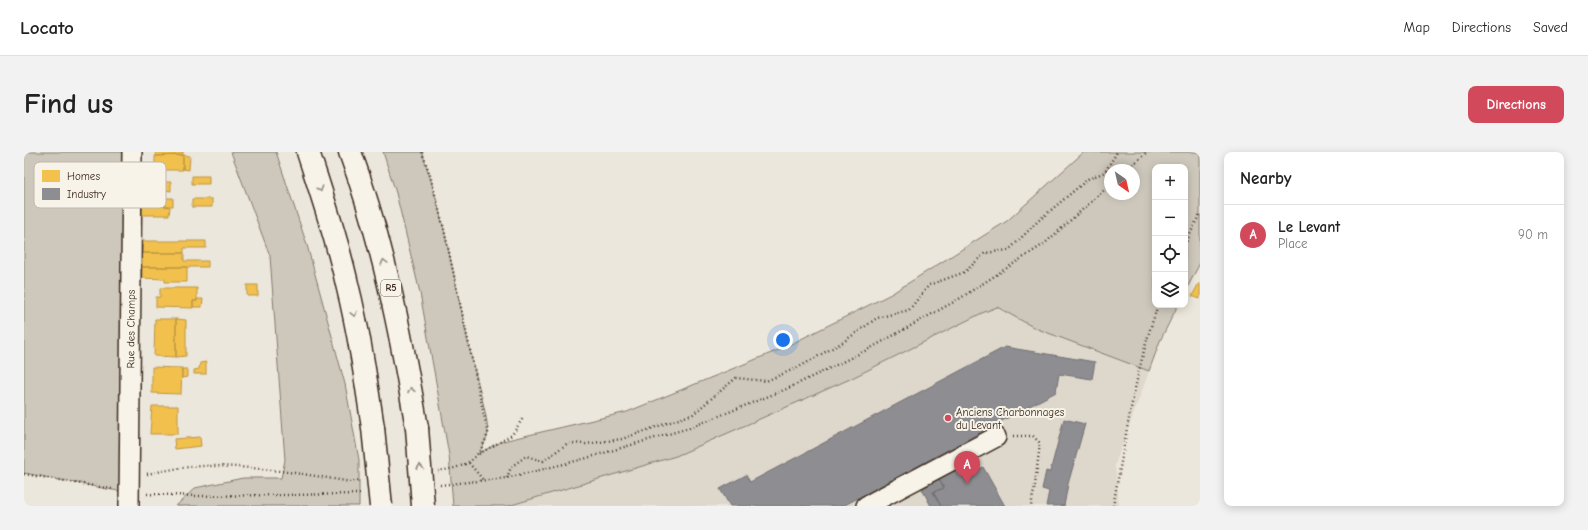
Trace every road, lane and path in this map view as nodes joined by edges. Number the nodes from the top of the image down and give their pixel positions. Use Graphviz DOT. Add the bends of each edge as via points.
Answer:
graph roads {
  1 [pos="132,152"];
  2 [pos="308,152"];
  3 [pos="350,152"];
  4 [pos="1117,152"];
  5 [pos="1147,152"];
  6 [pos="132,162"];
  7 [pos="1134,164"];
  8 [pos="1104,190"];
  9 [pos="132,208"];
  10 [pos="1200,213"];
  11 [pos="1188,239"];
  12 [pos="1157,308"];
  13 [pos="523,418"];
  14 [pos="996,437"];
  15 [pos="479,454"];
  16 [pos="469,463"];
  17 [pos="24,474"];
  18 [pos="507,478"];
  19 [pos="484,480"];
  20 [pos="438,485"];
  21 [pos="129,499"];
  22 [pos="375,500"];
  23 [pos="423,506"];
  24 [pos="866,506"];
  25 [pos="1031,506"];
  26 [pos="1113,506"];
  1 -- 6 [label="street, Rue des Champs"];
  2 -- 22 [label="highway, one-way, bridge" via="347,283 364,367 373,428"];
  23 -- 3 [label="highway, R5, one-way, bridge" via="417,428 405,358 388,277 364,190"];
  4 -- 18 [label="path" via="1105,172 1088,180 1038,221 1009,250 985,253 965,272 929,285 909,310 877,318 843,342 799,367 766,381 736,378 692,414 622,439 586,444 568,443 543,461 526,456 511,466"];
  5 -- 7 [label="path"];
  8 -- 18 [label="path" via="1044,244 959,299 869,349 789,388 688,428 580,460"];
  9 -- 21 [label="street, Rue des Champs"];
  10 -- 11 [label="path"];
  12 -- 26 [label="path" via="1134,391"];
  13 -- 15 [label="path" via="512,435"];
  14 -- 24 [label="street"];
  14 -- 25 [label="path" via="1033,436 1040,443"];
  16 -- 19 [label="path"];
  17 -- 21 [label="path"];
  18 -- 19 [label="path"];
  19 -- 20 [label="path"];
  21 -- 22 [label="path" via="196,496"];
}
